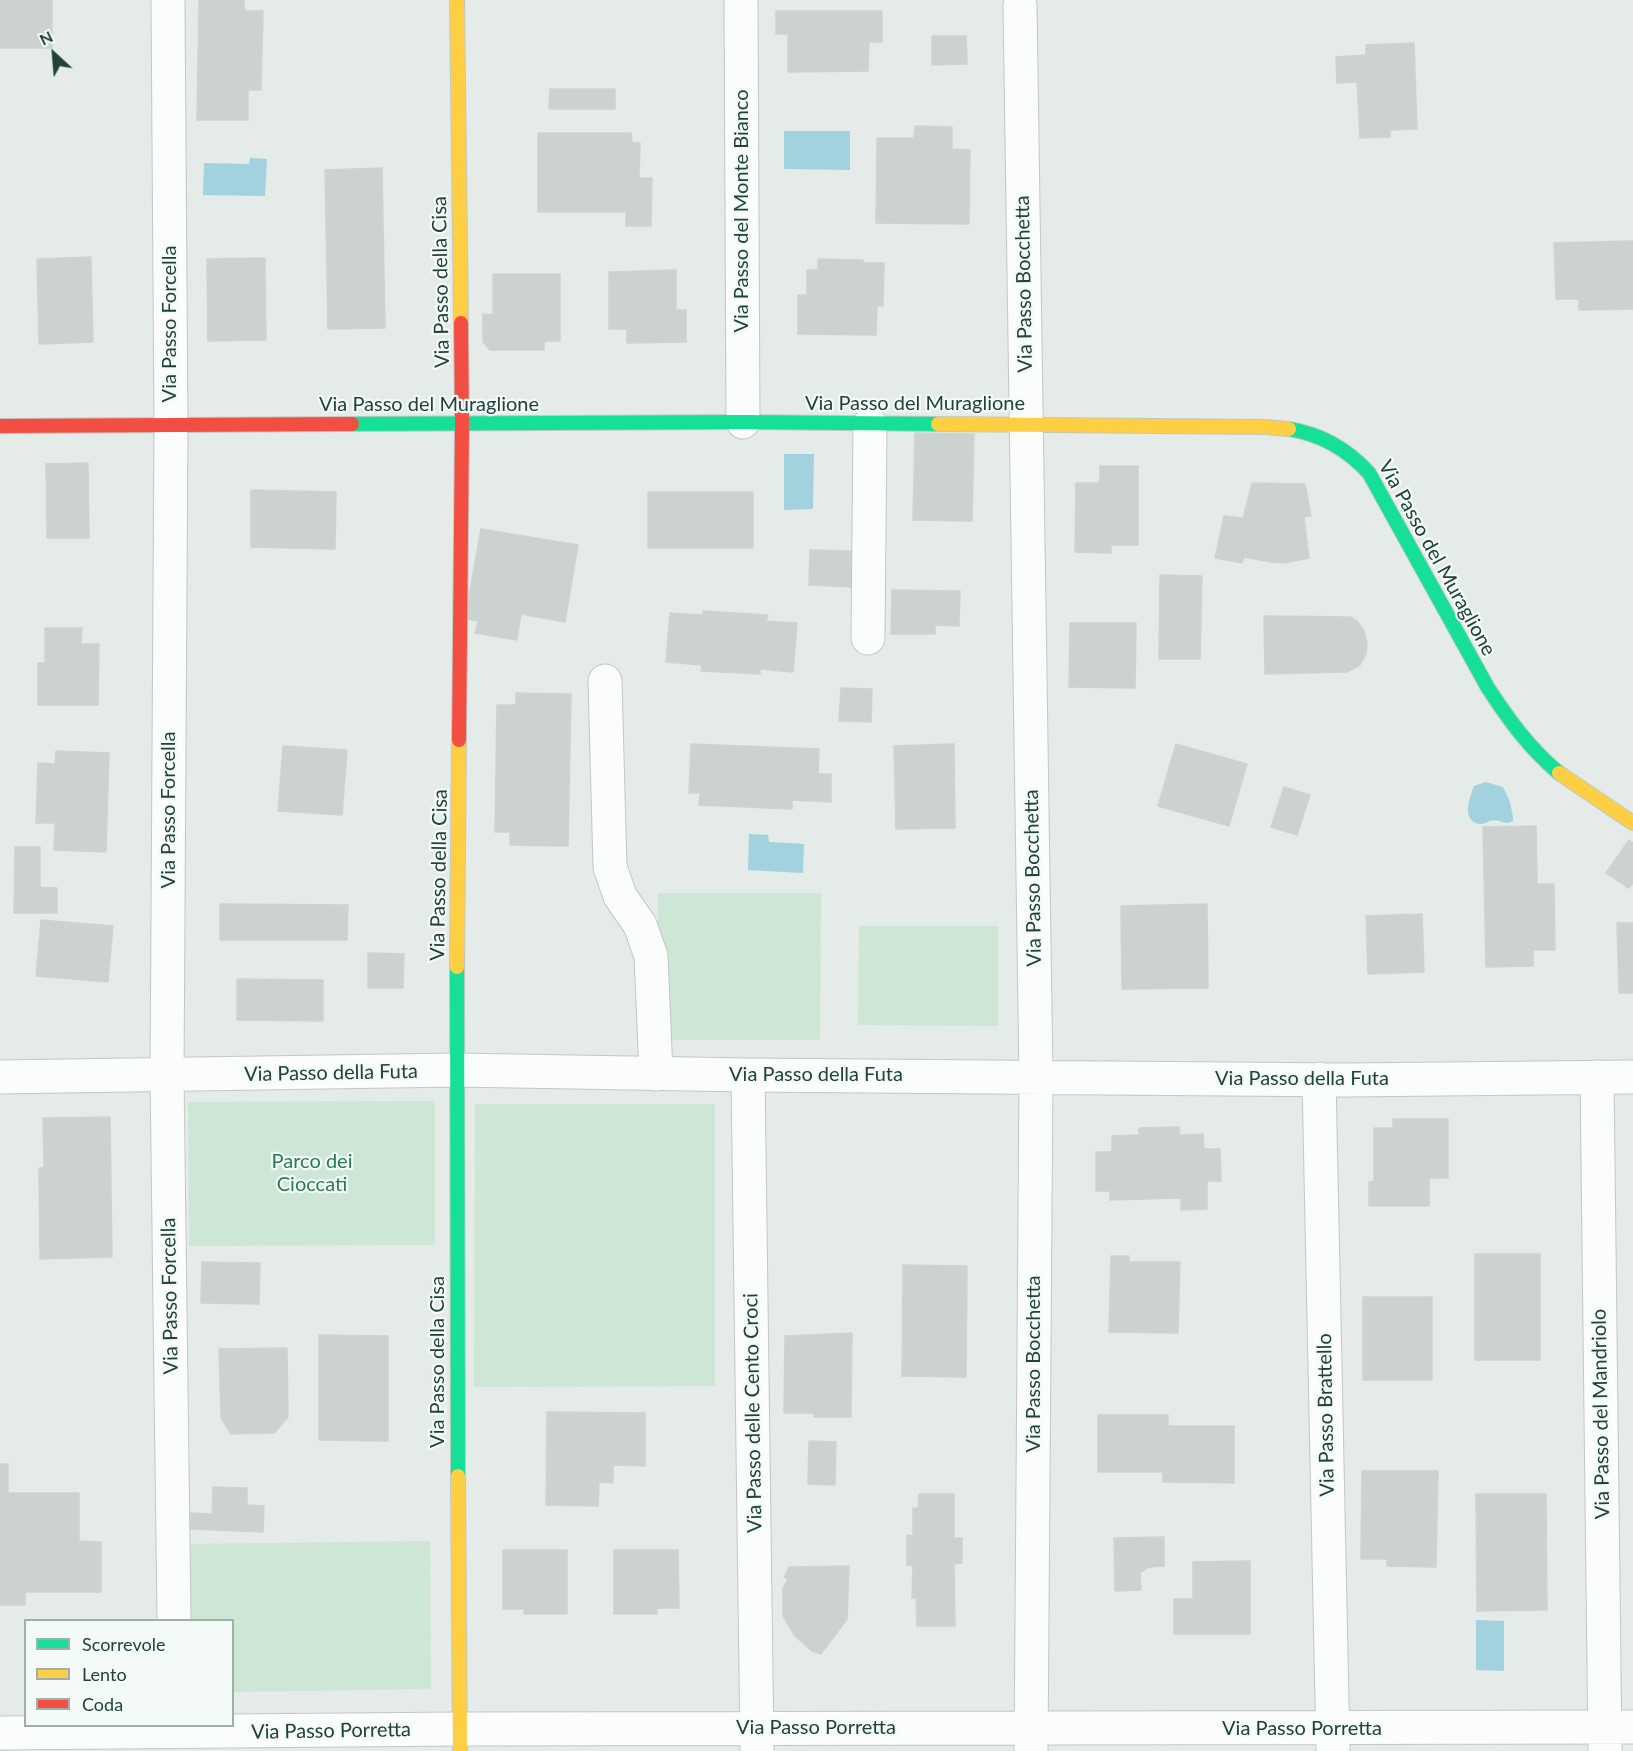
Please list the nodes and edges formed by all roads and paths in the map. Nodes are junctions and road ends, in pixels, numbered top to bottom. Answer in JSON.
{"nodes":[{"id":1,"x":168,"y":0,"type":"edge"},
{"id":2,"x":457,"y":0,"type":"edge"},
{"id":3,"x":741,"y":0,"type":"edge"},
{"id":4,"x":1020,"y":5,"type":"dead end"},
{"id":5,"x":742,"y":422,"type":"junction"},
{"id":6,"x":462,"y":424,"type":"junction"},
{"id":7,"x":870,"y":424,"type":"junction"},
{"id":8,"x":1026,"y":425,"type":"junction"},
{"id":9,"x":0,"y":426,"type":"edge"},
{"id":10,"x":171,"y":426,"type":"junction"},
{"id":11,"x":868,"y":638,"type":"dead end"},
{"id":12,"x":605,"y":681,"type":"dead end"},
{"id":13,"x":1633,"y":823,"type":"edge"},
{"id":14,"x":456,"y":1070,"type":"junction"},
{"id":15,"x":656,"y":1074,"type":"junction"},
{"id":16,"x":167,"y":1075,"type":"junction"},
{"id":17,"x":748,"y":1075,"type":"junction"},
{"id":18,"x":0,"y":1077,"type":"edge"},
{"id":19,"x":1036,"y":1077,"type":"junction"},
{"id":20,"x":1597,"y":1077,"type":"junction"},
{"id":21,"x":1633,"y":1077,"type":"edge"},
{"id":22,"x":1319,"y":1079,"type":"junction"},
{"id":23,"x":174,"y":1619,"type":"edge"},
{"id":24,"x":0,"y":1733,"type":"edge"},
{"id":25,"x":1614,"y":1735,"type":"edge"},
{"id":26,"x":175,"y":1736,"type":"edge"},
{"id":27,"x":757,"y":1739,"type":"edge"},
{"id":28,"x":460,"y":1740,"type":"edge"},
{"id":29,"x":1031,"y":1740,"type":"edge"},
{"id":30,"x":1333,"y":1740,"type":"edge"}],
"edges":[{"from":1,"to":10,"type":"street","name":"Via Passo Forcella"},
{"from":2,"to":6,"type":"street","name":"Via Passo della Cisa"},
{"from":3,"to":5,"type":"street","name":"Via Passo del Monte Bianco"},
{"from":4,"to":8,"type":"street","name":"Via Passo Bocchetta"},
{"from":5,"to":6,"type":"street","name":"Via Passo del Muraglione"},
{"from":5,"to":7,"type":"street","name":"Via Passo del Muraglione"},
{"from":6,"to":10,"type":"street","name":"Via Passo del Muraglione"},
{"from":6,"to":14,"type":"street","name":"Via Passo della Cisa"},
{"from":7,"to":8,"type":"street","name":"Via Passo del Muraglione"},
{"from":7,"to":11,"type":"street"},
{"from":8,"to":13,"type":"street","name":"Via Passo del Muraglione"},
{"from":8,"to":19,"type":"street","name":"Via Passo Bocchetta"},
{"from":9,"to":10,"type":"street","name":"Via Passo del Muraglione"},
{"from":10,"to":16,"type":"street","name":"Via Passo Forcella"},
{"from":12,"to":15,"type":"street"},
{"from":14,"to":15,"type":"street","name":"Via Passo della Futa"},
{"from":14,"to":16,"type":"street","name":"Via Passo della Futa"},
{"from":14,"to":28,"type":"street","name":"Via Passo della Cisa"},
{"from":15,"to":17,"type":"street","name":"Via Passo della Futa"},
{"from":16,"to":18,"type":"street","name":"Via Passo della Futa"},
{"from":16,"to":23,"type":"street","name":"Via Passo Forcella"},
{"from":17,"to":19,"type":"street","name":"Via Passo della Futa"},
{"from":17,"to":27,"type":"street","name":"Via Passo delle Cento Croci"},
{"from":19,"to":22,"type":"street","name":"Via Passo della Futa"},
{"from":19,"to":29,"type":"street","name":"Via Passo Bocchetta"},
{"from":20,"to":21,"type":"street","name":"Via Passo della Futa"},
{"from":20,"to":22,"type":"street","name":"Via Passo della Futa"},
{"from":20,"to":25,"type":"street","name":"Via Passo del Mandriolo"},
{"from":22,"to":30,"type":"street","name":"Via Passo Brattello"},
{"from":24,"to":26,"type":"street","name":"Via Passo Porretta"},
{"from":25,"to":30,"type":"street","name":"Via Passo Porretta"},
{"from":26,"to":28,"type":"street","name":"Via Passo Porretta"},
{"from":27,"to":28,"type":"street","name":"Via Passo Porretta"},
{"from":27,"to":29,"type":"street","name":"Via Passo Porretta"},
{"from":29,"to":30,"type":"street","name":"Via Passo Porretta"}]}
